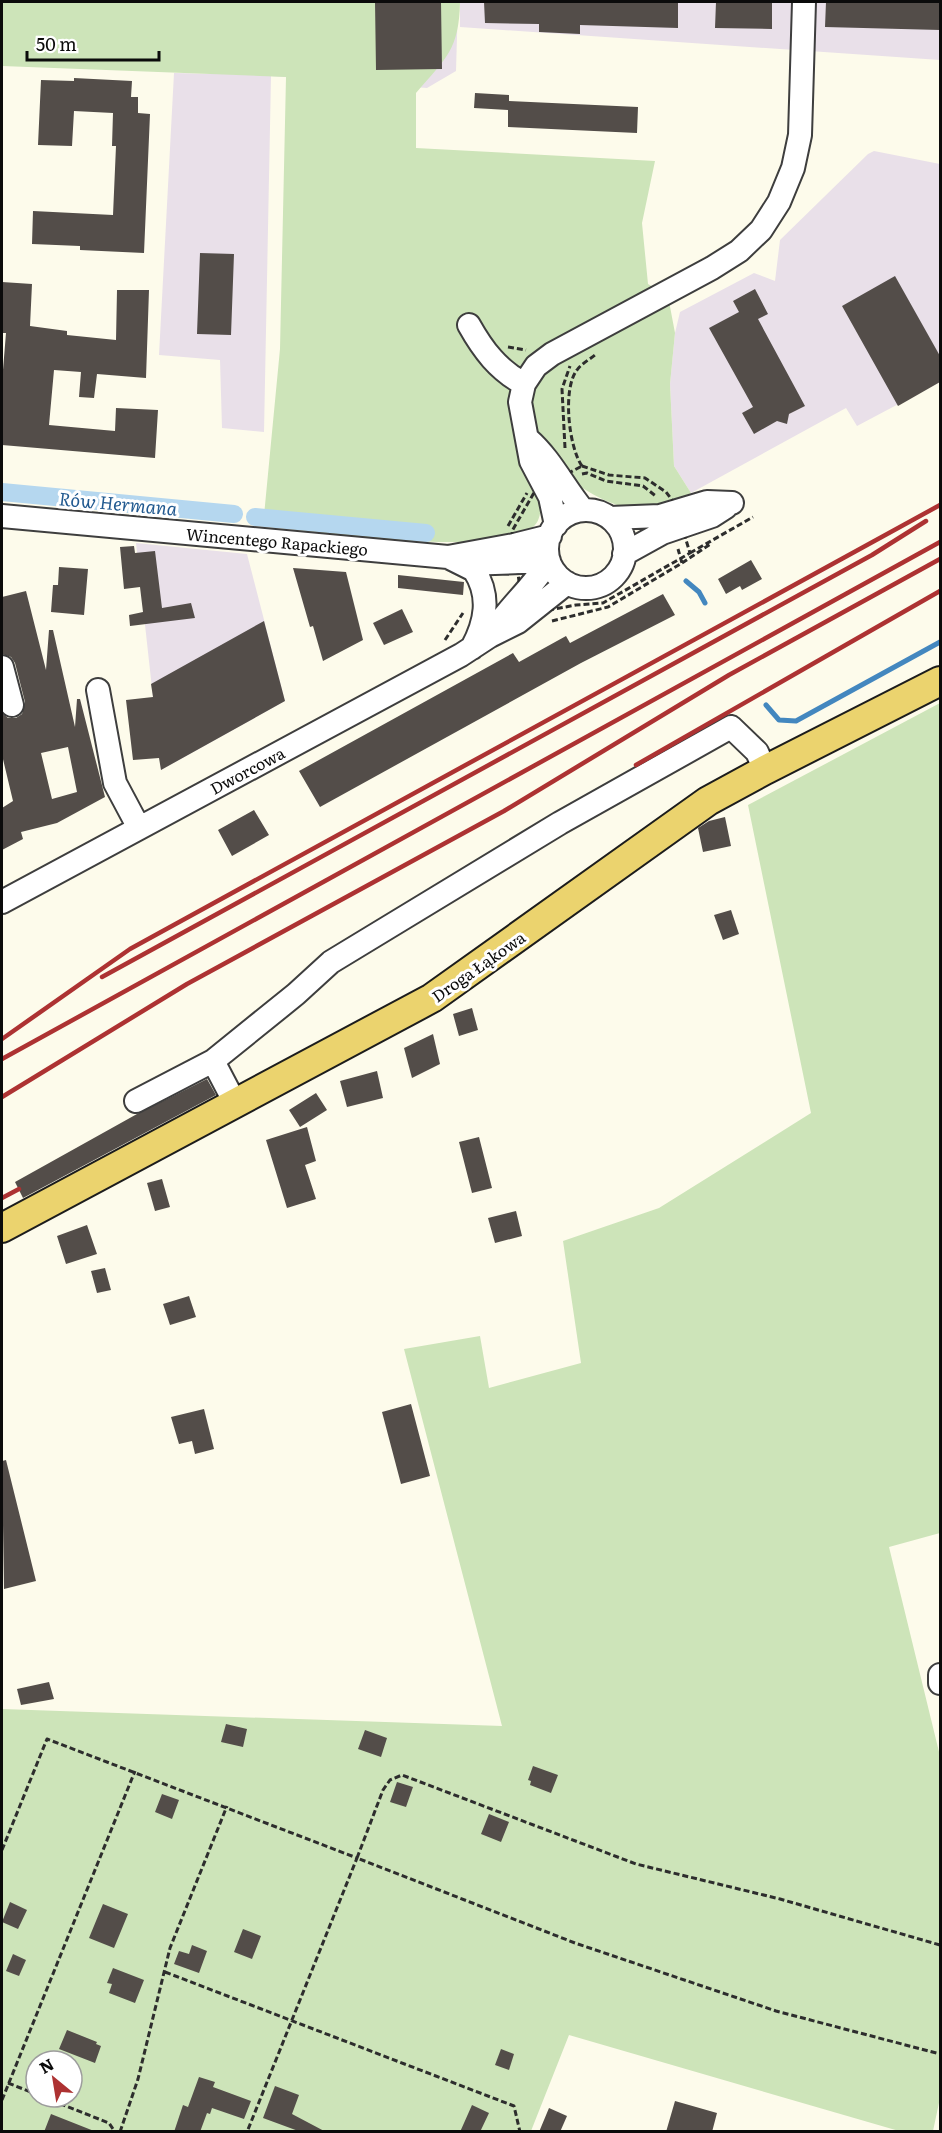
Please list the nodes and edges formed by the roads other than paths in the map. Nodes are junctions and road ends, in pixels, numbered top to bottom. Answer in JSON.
{"nodes":[{"id":1,"x":804,"y":2,"type":"edge"},
{"id":2,"x":469,"y":325,"type":"dead end"},
{"id":3,"x":524,"y":384,"type":"junction"},
{"id":4,"x":552,"y":482,"type":"junction"},
{"id":5,"x":583,"y":510,"type":"junction"},
{"id":6,"x":2,"y":516,"type":"edge"},
{"id":7,"x":609,"y":518,"type":"junction"},
{"id":8,"x":553,"y":530,"type":"junction"},
{"id":9,"x":624,"y":554,"type":"junction"},
{"id":10,"x":515,"y":555,"type":"junction"},
{"id":11,"x":457,"y":560,"type":"junction"},
{"id":12,"x":549,"y":561,"type":"junction"},
{"id":13,"x":567,"y":583,"type":"junction"},
{"id":14,"x":534,"y":596,"type":"junction"},
{"id":15,"x":481,"y":642,"type":"junction"},
{"id":16,"x":2,"y":667,"type":"edge"},
{"id":17,"x":940,"y":681,"type":"edge"},
{"id":18,"x":98,"y":690,"type":"dead end"},
{"id":19,"x":12,"y":705,"type":"dead end"},
{"id":20,"x":765,"y":770,"type":"junction"},
{"id":21,"x":139,"y":828,"type":"junction"},
{"id":22,"x":2,"y":902,"type":"edge"},
{"id":23,"x":213,"y":1061,"type":"junction"},
{"id":24,"x":136,"y":1101,"type":"dead end"},
{"id":25,"x":235,"y":1103,"type":"junction"},
{"id":26,"x":2,"y":1228,"type":"edge"},
{"id":27,"x":940,"y":1676,"type":"edge"},
{"id":28,"x":940,"y":1683,"type":"edge"}],
"edges":[{"from":1,"to":3,"type":"street"},
{"from":2,"to":3,"type":"street"},
{"from":3,"to":4,"type":"street"},
{"from":4,"to":5,"type":"street"},
{"from":4,"to":8,"type":"street"},
{"from":5,"to":7,"type":"street"},
{"from":5,"to":8,"type":"street"},
{"from":6,"to":11,"type":"street","name":"Wincentego Rapackiego"},
{"from":7,"to":9,"type":"street"},
{"from":7,"to":9,"type":"street"},
{"from":8,"to":10,"type":"street","name":"Wincentego Rapackiego"},
{"from":8,"to":12,"type":"street"},
{"from":9,"to":13,"type":"street"},
{"from":10,"to":11,"type":"street","name":"Wincentego Rapackiego"},
{"from":10,"to":12,"type":"street","name":"Wincentego Rapackiego"},
{"from":11,"to":15,"type":"street"},
{"from":12,"to":13,"type":"street"},
{"from":12,"to":14,"type":"street","name":"Dworcowa"},
{"from":13,"to":14,"type":"street","name":"Dworcowa"},
{"from":14,"to":15,"type":"street","name":"Dworcowa"},
{"from":15,"to":21,"type":"street","name":"Dworcowa"},
{"from":16,"to":19,"type":"street"},
{"from":17,"to":20,"type":"main road","name":"Droga Łąkowa"},
{"from":18,"to":21,"type":"street"},
{"from":20,"to":23,"type":"street"},
{"from":20,"to":25,"type":"main road","name":"Droga Łąkowa"},
{"from":21,"to":22,"type":"street","name":"Dworcowa"},
{"from":23,"to":24,"type":"street"},
{"from":23,"to":25,"type":"street"},
{"from":25,"to":26,"type":"main road","name":"Droga Łąkowa"},
{"from":27,"to":28,"type":"street"}]}
